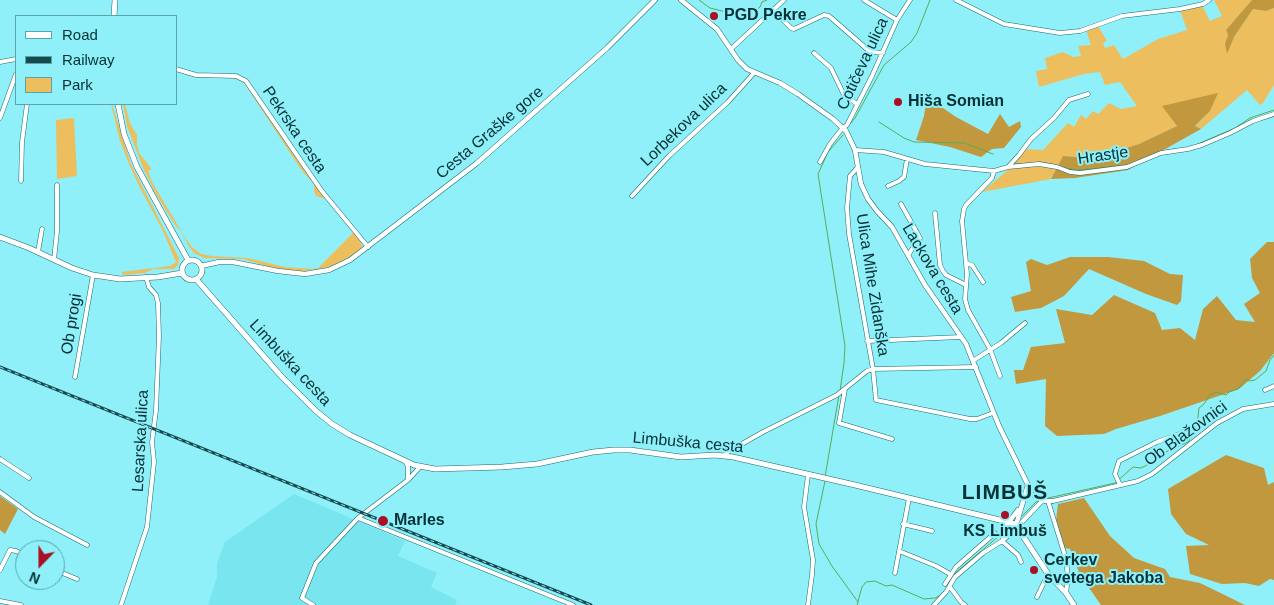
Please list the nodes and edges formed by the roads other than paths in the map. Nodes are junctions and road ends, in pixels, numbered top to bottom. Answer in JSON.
{"nodes":[{"id":1,"x":115,"y":0,"type":"edge"},
{"id":2,"x":655,"y":0,"type":"edge"},
{"id":3,"x":682,"y":0,"type":"edge"},
{"id":4,"x":784,"y":0,"type":"edge"},
{"id":5,"x":864,"y":0,"type":"edge"},
{"id":6,"x":910,"y":0,"type":"edge"},
{"id":7,"x":956,"y":0,"type":"edge"},
{"id":8,"x":1209,"y":0,"type":"edge"},
{"id":9,"x":774,"y":11,"type":"junction"},
{"id":10,"x":114,"y":15,"type":"edge"},
{"id":11,"x":897,"y":20,"type":"junction"},
{"id":12,"x":731,"y":50,"type":"junction"},
{"id":13,"x":882,"y":52,"type":"junction"},
{"id":14,"x":814,"y":54,"type":"dead end"},
{"id":15,"x":15,"y":59,"type":"edge"},
{"id":16,"x":0,"y":62,"type":"edge"},
{"id":17,"x":178,"y":70,"type":"edge"},
{"id":18,"x":754,"y":73,"type":"junction"},
{"id":19,"x":15,"y":77,"type":"edge"},
{"id":20,"x":1088,"y":94,"type":"dead end"},
{"id":21,"x":857,"y":104,"type":"junction"},
{"id":22,"x":27,"y":105,"type":"edge"},
{"id":23,"x":118,"y":105,"type":"edge"},
{"id":24,"x":1274,"y":114,"type":"edge"},
{"id":25,"x":0,"y":118,"type":"edge"},
{"id":26,"x":844,"y":128,"type":"junction"},
{"id":27,"x":855,"y":150,"type":"junction"},
{"id":28,"x":907,"y":159,"type":"junction"},
{"id":29,"x":820,"y":162,"type":"dead end"},
{"id":30,"x":858,"y":167,"type":"junction"},
{"id":31,"x":1008,"y":167,"type":"junction"},
{"id":32,"x":994,"y":170,"type":"junction"},
{"id":33,"x":20,"y":181,"type":"dead end"},
{"id":34,"x":57,"y":185,"type":"dead end"},
{"id":35,"x":888,"y":186,"type":"dead end"},
{"id":36,"x":632,"y":196,"type":"dead end"},
{"id":37,"x":901,"y":204,"type":"dead end"},
{"id":38,"x":935,"y":213,"type":"dead end"},
{"id":39,"x":42,"y":229,"type":"dead end"},
{"id":40,"x":0,"y":237,"type":"edge"},
{"id":41,"x":368,"y":247,"type":"junction"},
{"id":42,"x":38,"y":252,"type":"junction"},
{"id":43,"x":908,"y":255,"type":"junction"},
{"id":44,"x":54,"y":260,"type":"junction"},
{"id":45,"x":188,"y":260,"type":"junction"},
{"id":46,"x":966,"y":263,"type":"junction"},
{"id":47,"x":201,"y":266,"type":"junction"},
{"id":48,"x":182,"y":273,"type":"junction"},
{"id":49,"x":94,"y":275,"type":"junction"},
{"id":50,"x":146,"y":277,"type":"junction"},
{"id":51,"x":196,"y":278,"type":"junction"},
{"id":52,"x":983,"y":282,"type":"dead end"},
{"id":53,"x":966,"y":285,"type":"junction"},
{"id":54,"x":1025,"y":323,"type":"dead end"},
{"id":55,"x":961,"y":337,"type":"junction"},
{"id":56,"x":867,"y":341,"type":"junction"},
{"id":57,"x":990,"y":350,"type":"junction"},
{"id":58,"x":974,"y":360,"type":"junction"},
{"id":59,"x":976,"y":368,"type":"junction"},
{"id":60,"x":873,"y":370,"type":"junction"},
{"id":61,"x":1000,"y":376,"type":"dead end"},
{"id":62,"x":75,"y":377,"type":"dead end"},
{"id":63,"x":1274,"y":386,"type":"edge"},
{"id":64,"x":846,"y":389,"type":"junction"},
{"id":65,"x":1265,"y":390,"type":"dead end"},
{"id":66,"x":1274,"y":404,"type":"edge"},
{"id":67,"x":993,"y":413,"type":"junction"},
{"id":68,"x":1182,"y":433,"type":"dead end"},
{"id":69,"x":892,"y":438,"type":"dead end"},
{"id":70,"x":724,"y":456,"type":"junction"},
{"id":71,"x":0,"y":458,"type":"edge"},
{"id":72,"x":406,"y":462,"type":"junction"},
{"id":73,"x":420,"y":467,"type":"junction"},
{"id":74,"x":808,"y":474,"type":"junction"},
{"id":75,"x":29,"y":478,"type":"dead end"},
{"id":76,"x":408,"y":480,"type":"junction"},
{"id":77,"x":1119,"y":482,"type":"junction"},
{"id":78,"x":0,"y":492,"type":"edge"},
{"id":79,"x":1027,"y":492,"type":"junction"},
{"id":80,"x":909,"y":498,"type":"junction"},
{"id":81,"x":1046,"y":501,"type":"junction"},
{"id":82,"x":1020,"y":507,"type":"junction"},
{"id":83,"x":358,"y":518,"type":"junction"},
{"id":84,"x":1022,"y":522,"type":"dead end"},
{"id":85,"x":903,"y":524,"type":"junction"},
{"id":86,"x":1016,"y":526,"type":"junction"},
{"id":87,"x":1008,"y":528,"type":"junction"},
{"id":88,"x":932,"y":531,"type":"dead end"},
{"id":89,"x":995,"y":533,"type":"dead end"},
{"id":90,"x":1002,"y":541,"type":"junction"},
{"id":91,"x":87,"y":545,"type":"dead end"},
{"id":92,"x":1030,"y":547,"type":"junction"},
{"id":93,"x":15,"y":550,"type":"edge"},
{"id":94,"x":899,"y":551,"type":"junction"},
{"id":95,"x":970,"y":559,"type":"junction"},
{"id":96,"x":1021,"y":562,"type":"dead end"},
{"id":97,"x":0,"y":570,"type":"edge"},
{"id":98,"x":894,"y":573,"type":"dead end"},
{"id":99,"x":65,"y":574,"type":"edge"},
{"id":100,"x":950,"y":574,"type":"junction"},
{"id":101,"x":1048,"y":574,"type":"junction"},
{"id":102,"x":77,"y":579,"type":"dead end"},
{"id":103,"x":948,"y":585,"type":"junction"},
{"id":104,"x":1066,"y":593,"type":"junction"},
{"id":105,"x":1037,"y":597,"type":"dead end"},
{"id":106,"x":0,"y":601,"type":"edge"},
{"id":107,"x":21,"y":605,"type":"edge"},
{"id":108,"x":121,"y":605,"type":"edge"},
{"id":109,"x":313,"y":605,"type":"edge"},
{"id":110,"x":574,"y":605,"type":"edge"},
{"id":111,"x":808,"y":605,"type":"edge"},
{"id":112,"x":934,"y":605,"type":"edge"},
{"id":113,"x":966,"y":605,"type":"edge"},
{"id":114,"x":1074,"y":605,"type":"edge"}],
"edges":[{"from":1,"to":10,"type":"main road"},
{"from":2,"to":41,"type":"street","name":"Cesta Graške gore"},
{"from":3,"to":12,"type":"street","name":"Lackova cesta"},
{"from":4,"to":9,"type":"street"},
{"from":5,"to":11,"type":"street"},
{"from":6,"to":11,"type":"street","name":"Cotičeva ulica"},
{"from":7,"to":8,"type":"street"},
{"from":9,"to":12,"type":"street"},
{"from":9,"to":13,"type":"street"},
{"from":11,"to":13,"type":"street","name":"Cotičeva ulica"},
{"from":12,"to":18,"type":"street","name":"Lackova cesta"},
{"from":13,"to":21,"type":"street","name":"Cotičeva ulica"},
{"from":14,"to":21,"type":"street"},
{"from":15,"to":16,"type":"street"},
{"from":17,"to":41,"type":"street","name":"Pekrska cesta"},
{"from":18,"to":26,"type":"street","name":"Lackova cesta"},
{"from":18,"to":36,"type":"street","name":"Lorbekova ulica"},
{"from":19,"to":25,"type":"street"},
{"from":20,"to":31,"type":"street"},
{"from":21,"to":26,"type":"street","name":"Cotičeva ulica"},
{"from":22,"to":33,"type":"street"},
{"from":23,"to":45,"type":"main road"},
{"from":24,"to":31,"type":"street","name":"Hrastje"},
{"from":26,"to":27,"type":"street","name":"Lackova cesta"},
{"from":26,"to":29,"type":"street","name":"Cotičeva ulica"},
{"from":27,"to":28,"type":"street","name":"Hrastje"},
{"from":27,"to":30,"type":"street","name":"Lackova cesta"},
{"from":28,"to":32,"type":"street","name":"Hrastje"},
{"from":28,"to":35,"type":"street"},
{"from":30,"to":43,"type":"street","name":"Lackova cesta"},
{"from":30,"to":56,"type":"street","name":"Ulica Mihe Zidanška"},
{"from":31,"to":32,"type":"street","name":"Hrastje"},
{"from":32,"to":46,"type":"street"},
{"from":34,"to":44,"type":"street"},
{"from":37,"to":43,"type":"street"},
{"from":38,"to":53,"type":"street"},
{"from":39,"to":42,"type":"street"},
{"from":40,"to":42,"type":"main road"},
{"from":41,"to":47,"type":"street","name":"Cesta Graške gore"},
{"from":42,"to":44,"type":"main road"},
{"from":43,"to":55,"type":"street","name":"Lackova cesta"},
{"from":44,"to":49,"type":"main road"},
{"from":45,"to":47,"type":"main road"},
{"from":45,"to":48,"type":"main road"},
{"from":46,"to":52,"type":"street"},
{"from":46,"to":53,"type":"street"},
{"from":47,"to":51,"type":"main road"},
{"from":48,"to":50,"type":"main road"},
{"from":48,"to":51,"type":"main road"},
{"from":49,"to":50,"type":"main road"},
{"from":49,"to":62,"type":"street","name":"Ob progi"},
{"from":50,"to":108,"type":"street","name":"Lesarska ulica"},
{"from":51,"to":72,"type":"main road","name":"Limbuška cesta"},
{"from":53,"to":57,"type":"street"},
{"from":54,"to":57,"type":"street"},
{"from":55,"to":56,"type":"street"},
{"from":55,"to":58,"type":"street","name":"Lackova cesta"},
{"from":56,"to":60,"type":"street","name":"Ulica Mihe Zidanška"},
{"from":57,"to":58,"type":"street"},
{"from":57,"to":61,"type":"street"},
{"from":58,"to":59,"type":"street","name":"Lackova cesta"},
{"from":59,"to":60,"type":"street"},
{"from":59,"to":67,"type":"street","name":"Lackova cesta"},
{"from":60,"to":64,"type":"street","name":"Ulica Mihe Zidanška"},
{"from":60,"to":67,"type":"street"},
{"from":63,"to":65,"type":"street"},
{"from":64,"to":69,"type":"street"},
{"from":64,"to":70,"type":"street","name":"Ulica Mihe Zidanška"},
{"from":66,"to":77,"type":"street","name":"Ob Blažovnici"},
{"from":67,"to":79,"type":"street","name":"Lackova cesta"},
{"from":68,"to":77,"type":"street"},
{"from":70,"to":73,"type":"main road","name":"Limbuška cesta"},
{"from":70,"to":74,"type":"main road","name":"Limbuška cesta"},
{"from":71,"to":75,"type":"street"},
{"from":72,"to":73,"type":"main road","name":"Limbuška cesta"},
{"from":72,"to":76,"type":"street"},
{"from":73,"to":76,"type":"street"},
{"from":74,"to":80,"type":"main road","name":"Limbuška cesta"},
{"from":74,"to":111,"type":"street"},
{"from":76,"to":83,"type":"street"},
{"from":77,"to":81,"type":"street","name":"Ob Blažovnici"},
{"from":78,"to":91,"type":"street"},
{"from":79,"to":81,"type":"street"},
{"from":79,"to":82,"type":"street"},
{"from":80,"to":85,"type":"street"},
{"from":80,"to":87,"type":"main road","name":"Limbuška cesta"},
{"from":81,"to":84,"type":"street"},
{"from":81,"to":104,"type":"street"},
{"from":82,"to":86,"type":"street"},
{"from":82,"to":87,"type":"street"},
{"from":83,"to":109,"type":"street"},
{"from":83,"to":110,"type":"street"},
{"from":85,"to":88,"type":"street"},
{"from":85,"to":94,"type":"street"},
{"from":86,"to":87,"type":"main road"},
{"from":86,"to":87,"type":"main road"},
{"from":86,"to":92,"type":"main road"},
{"from":87,"to":90,"type":"street"},
{"from":87,"to":92,"type":"main road"},
{"from":89,"to":95,"type":"street"},
{"from":90,"to":95,"type":"street"},
{"from":90,"to":96,"type":"street"},
{"from":92,"to":101,"type":"main road"},
{"from":93,"to":97,"type":"street"},
{"from":94,"to":98,"type":"street"},
{"from":94,"to":100,"type":"street"},
{"from":95,"to":100,"type":"street"},
{"from":95,"to":103,"type":"street"},
{"from":99,"to":102,"type":"street"},
{"from":100,"to":103,"type":"street"},
{"from":101,"to":104,"type":"main road"},
{"from":101,"to":105,"type":"street"},
{"from":103,"to":112,"type":"street"},
{"from":103,"to":113,"type":"street"},
{"from":104,"to":114,"type":"main road"},
{"from":106,"to":107,"type":"street"}]}
